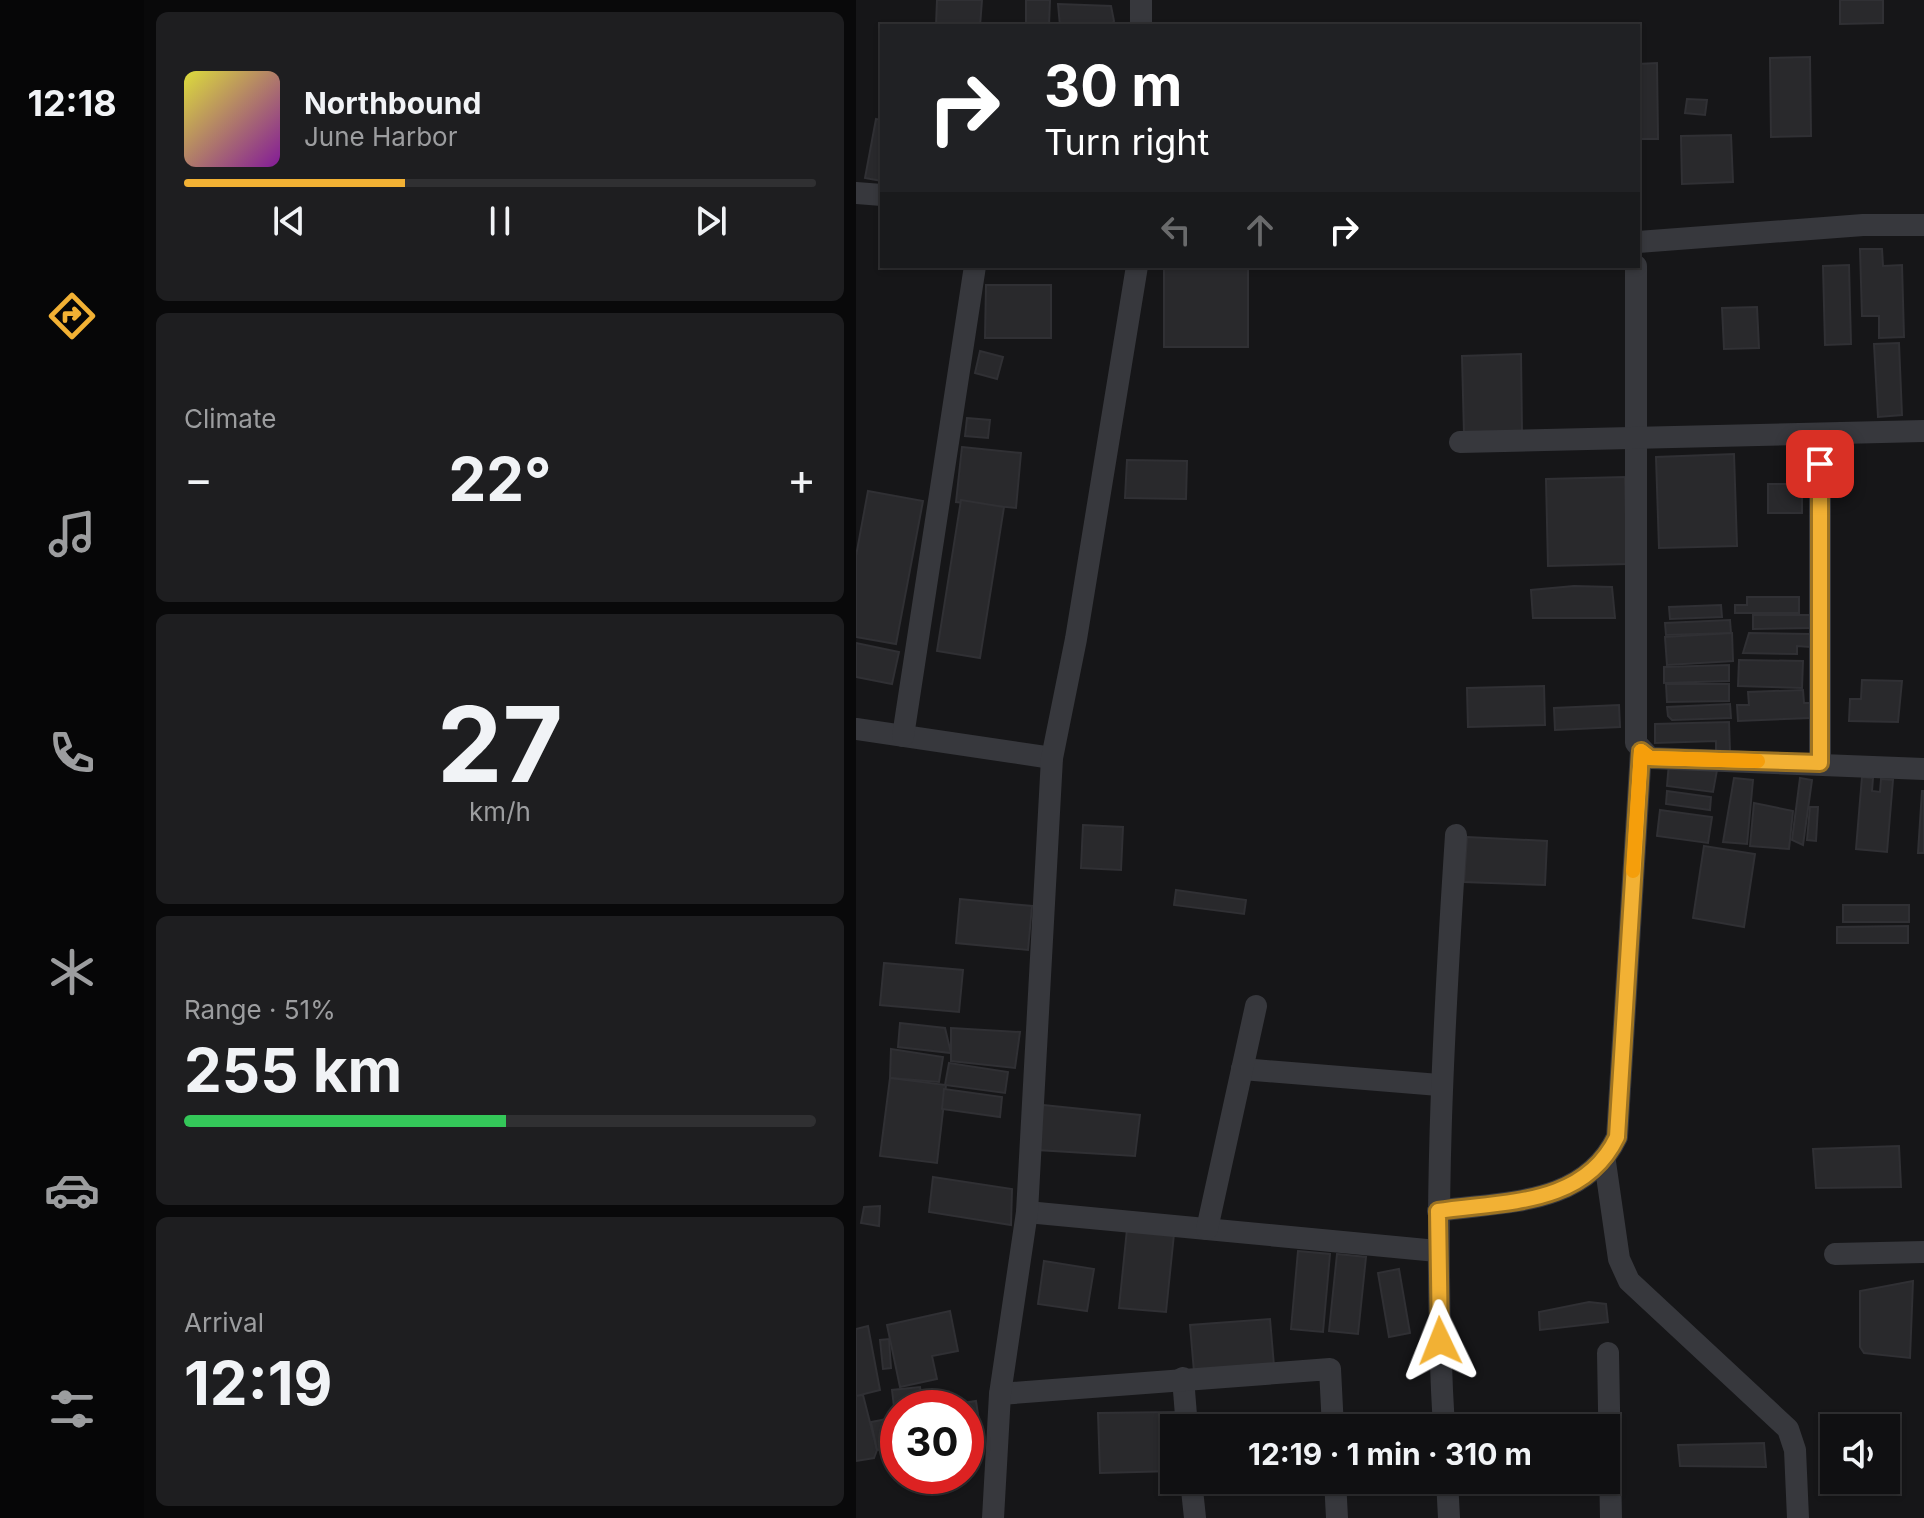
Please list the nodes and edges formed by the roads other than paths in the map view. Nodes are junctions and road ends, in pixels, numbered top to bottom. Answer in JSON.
{"nodes":[{"id":1,"x":1141,"y":0,"type":"edge"},
{"id":2,"x":1141,"y":24,"type":"edge"},
{"id":3,"x":856,"y":193,"type":"edge"},
{"id":4,"x":880,"y":195,"type":"edge"},
{"id":5,"x":1924,"y":225,"type":"edge"},
{"id":6,"x":1640,"y":242,"type":"edge"},
{"id":7,"x":975,"y":268,"type":"edge"},
{"id":8,"x":1137,"y":268,"type":"edge"},
{"id":9,"x":1636,"y":268,"type":"edge"},
{"id":10,"x":1924,"y":431,"type":"edge"},
{"id":11,"x":1820,"y":434,"type":"junction"},
{"id":12,"x":1636,"y":437,"type":"junction"},
{"id":13,"x":1460,"y":442,"type":"dead end"},
{"id":14,"x":856,"y":729,"type":"edge"},
{"id":15,"x":903,"y":736,"type":"junction"},
{"id":16,"x":1641,"y":751,"type":"junction"},
{"id":17,"x":1052,"y":758,"type":"junction"},
{"id":18,"x":1820,"y":763,"type":"junction"},
{"id":19,"x":1924,"y":769,"type":"edge"},
{"id":20,"x":1456,"y":835,"type":"dead end"},
{"id":21,"x":1256,"y":1006,"type":"dead end"},
{"id":22,"x":1242,"y":1069,"type":"junction"},
{"id":23,"x":1439,"y":1085,"type":"junction"},
{"id":24,"x":1605,"y":1162,"type":"junction"},
{"id":25,"x":1438,"y":1211,"type":"junction"},
{"id":26,"x":1027,"y":1212,"type":"junction"},
{"id":27,"x":1207,"y":1229,"type":"junction"},
{"id":28,"x":1437,"y":1251,"type":"junction"},
{"id":29,"x":1924,"y":1252,"type":"edge"},
{"id":30,"x":1835,"y":1254,"type":"dead end"},
{"id":31,"x":1608,"y":1353,"type":"dead end"},
{"id":32,"x":1183,"y":1378,"type":"junction"},
{"id":33,"x":1000,"y":1394,"type":"junction"},
{"id":34,"x":1186,"y":1414,"type":"edge"},
{"id":35,"x":1332,"y":1414,"type":"edge"},
{"id":36,"x":1443,"y":1414,"type":"edge"},
{"id":37,"x":1192,"y":1494,"type":"edge"},
{"id":38,"x":1336,"y":1494,"type":"edge"},
{"id":39,"x":1448,"y":1494,"type":"edge"},
{"id":40,"x":993,"y":1518,"type":"edge"},
{"id":41,"x":1195,"y":1518,"type":"edge"},
{"id":42,"x":1337,"y":1518,"type":"edge"},
{"id":43,"x":1449,"y":1518,"type":"edge"},
{"id":44,"x":1611,"y":1518,"type":"edge"},
{"id":45,"x":1798,"y":1518,"type":"edge"}],
"edges":[{"from":1,"to":2,"type":"street"},
{"from":3,"to":4,"type":"street"},
{"from":5,"to":6,"type":"street"},
{"from":7,"to":15,"type":"street"},
{"from":8,"to":17,"type":"street"},
{"from":9,"to":12,"type":"street"},
{"from":10,"to":11,"type":"street"},
{"from":11,"to":12,"type":"street"},
{"from":11,"to":18,"type":"street"},
{"from":12,"to":13,"type":"street"},
{"from":12,"to":16,"type":"street"},
{"from":14,"to":15,"type":"street"},
{"from":15,"to":17,"type":"street"},
{"from":16,"to":18,"type":"street"},
{"from":16,"to":24,"type":"street"},
{"from":17,"to":26,"type":"street"},
{"from":18,"to":19,"type":"street"},
{"from":20,"to":23,"type":"street"},
{"from":21,"to":22,"type":"street"},
{"from":22,"to":23,"type":"street"},
{"from":22,"to":27,"type":"street"},
{"from":23,"to":25,"type":"street"},
{"from":24,"to":25,"type":"street"},
{"from":24,"to":45,"type":"street"},
{"from":25,"to":28,"type":"street"},
{"from":26,"to":27,"type":"street"},
{"from":26,"to":33,"type":"street"},
{"from":27,"to":28,"type":"street"},
{"from":28,"to":36,"type":"street"},
{"from":29,"to":30,"type":"street"},
{"from":31,"to":44,"type":"street"},
{"from":32,"to":33,"type":"street"},
{"from":32,"to":34,"type":"street"},
{"from":32,"to":35,"type":"street"},
{"from":33,"to":40,"type":"street"},
{"from":37,"to":41,"type":"street"},
{"from":38,"to":42,"type":"street"},
{"from":39,"to":43,"type":"street"}]}
